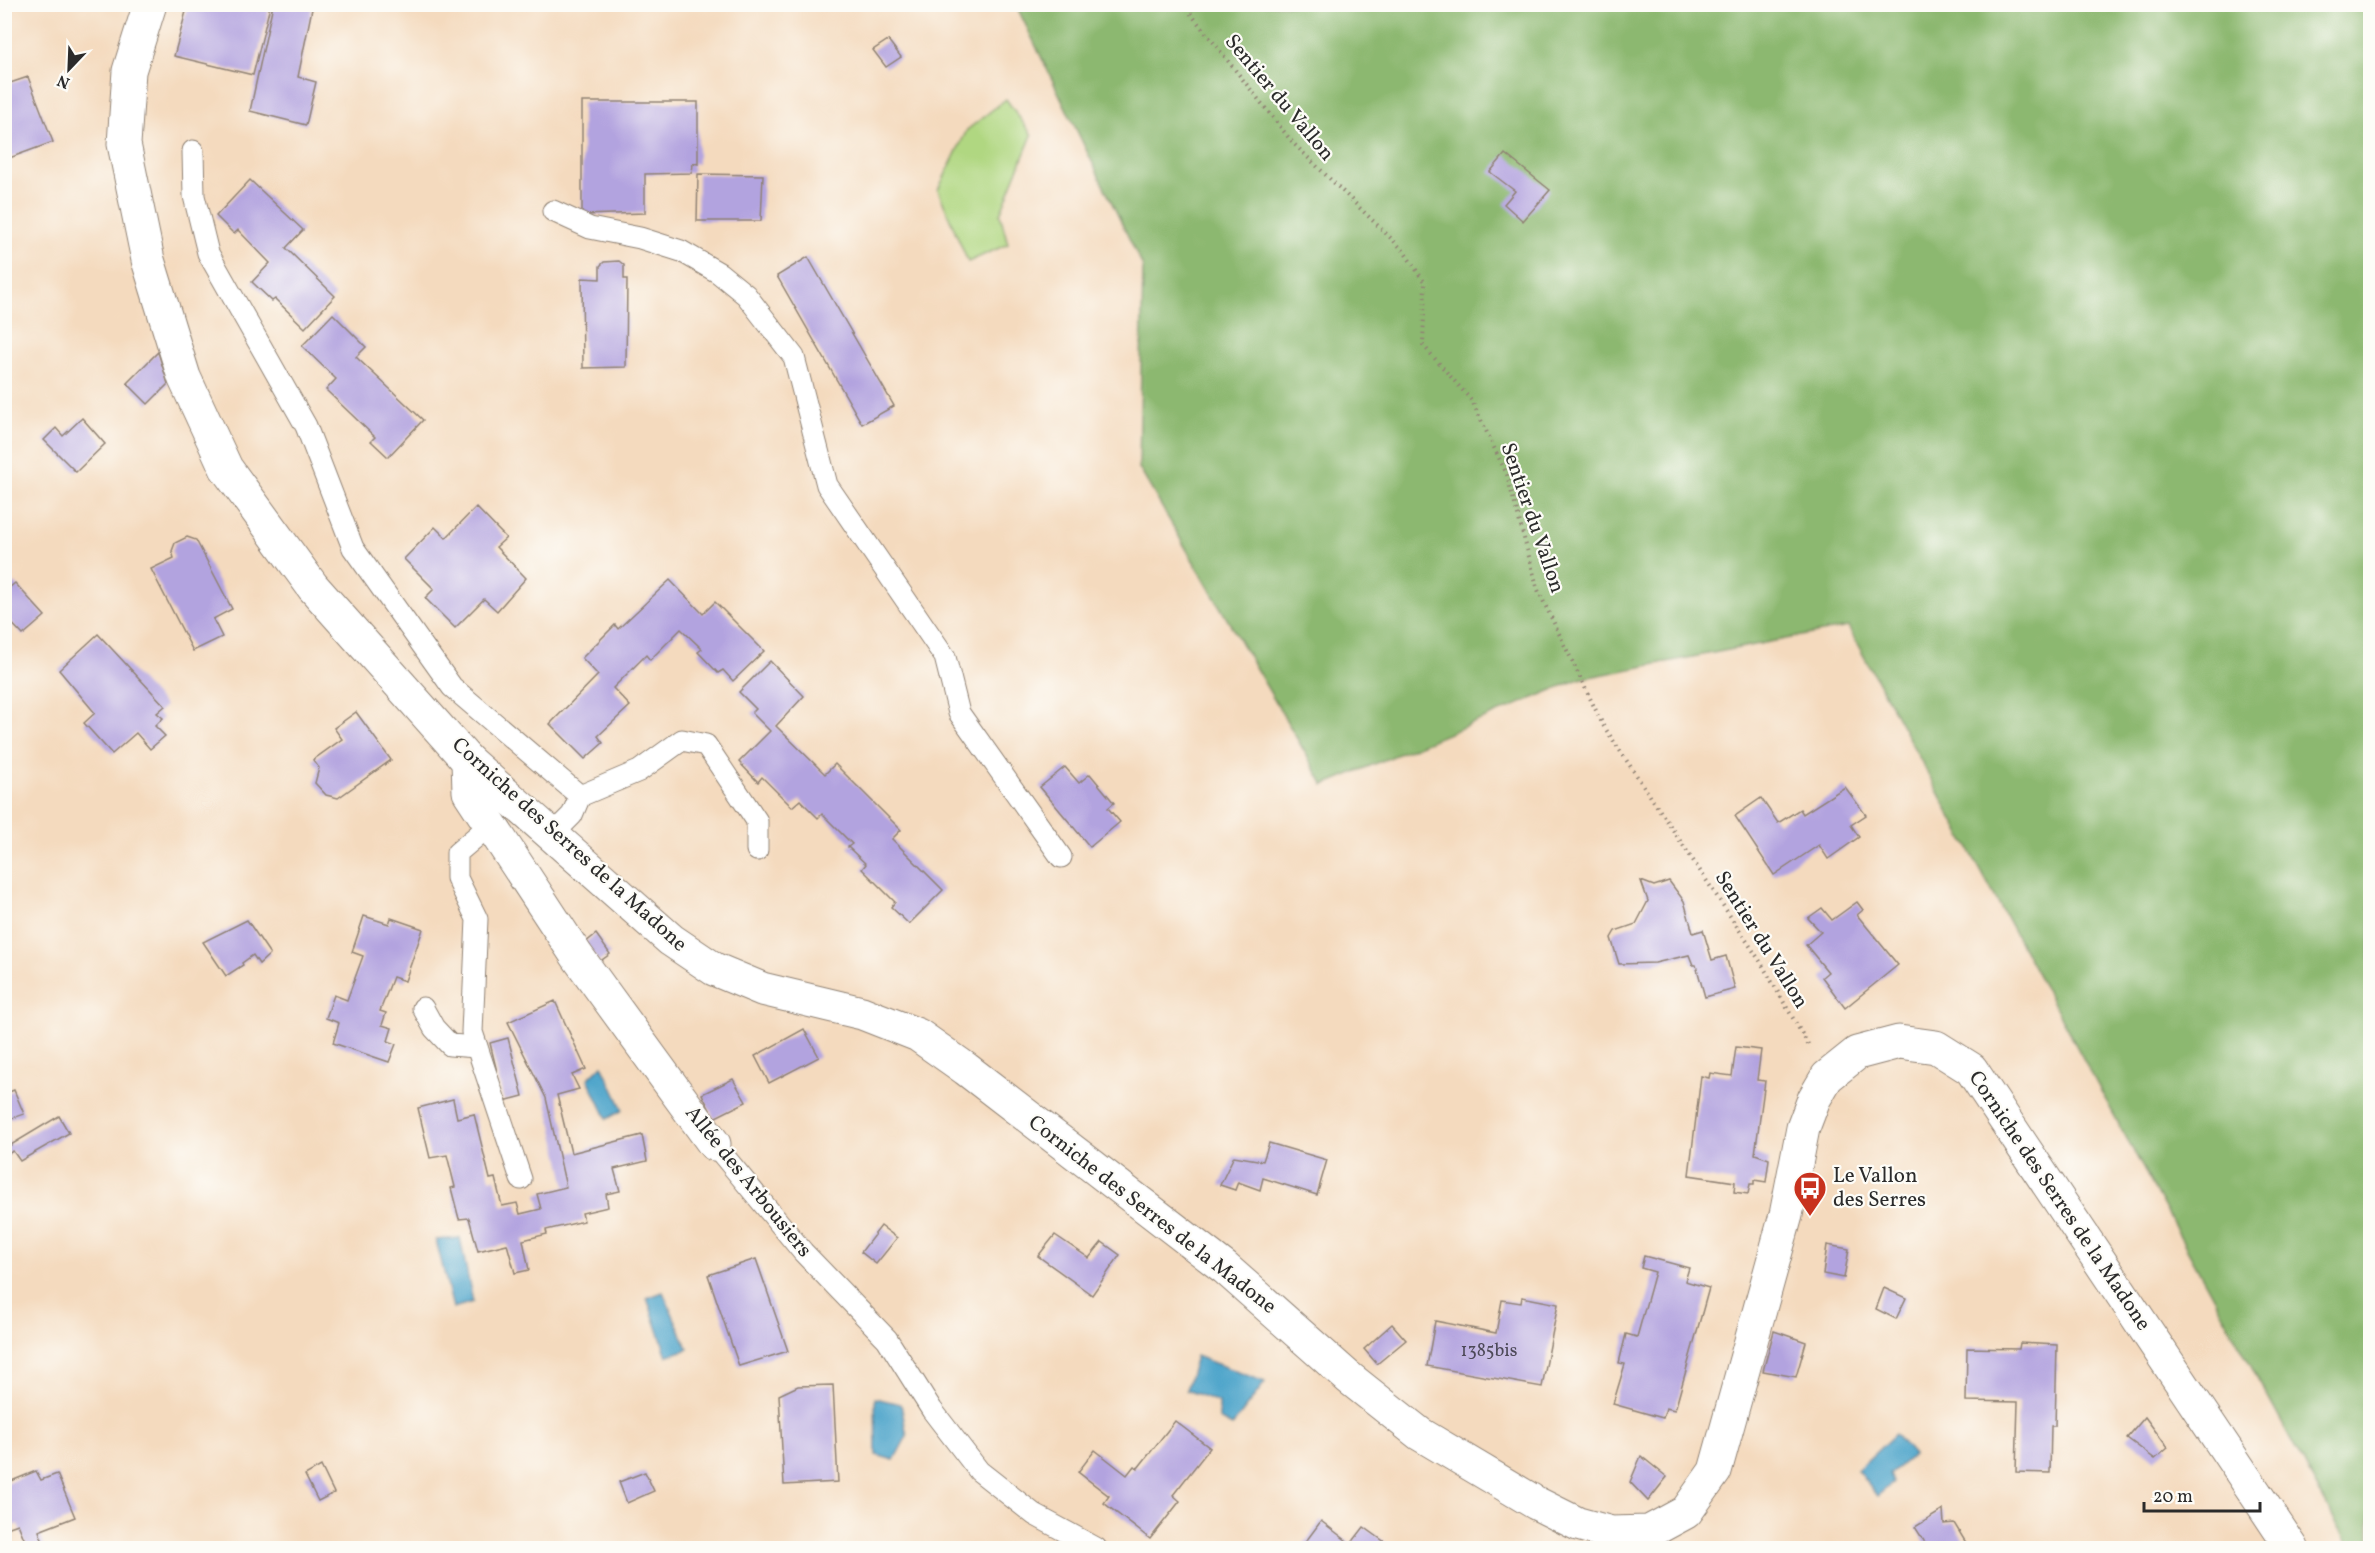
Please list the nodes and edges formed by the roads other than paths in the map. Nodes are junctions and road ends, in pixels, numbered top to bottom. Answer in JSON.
{"nodes":[{"id":1,"x":150,"y":4,"type":"edge"},
{"id":2,"x":193,"y":151,"type":"dead end"},
{"id":3,"x":554,"y":211,"type":"dead end"},
{"id":4,"x":468,"y":761,"type":"junction"},
{"id":5,"x":580,"y":796,"type":"junction"},
{"id":6,"x":490,"y":825,"type":"junction"},
{"id":7,"x":552,"y":835,"type":"junction"},
{"id":8,"x":757,"y":850,"type":"dead end"},
{"id":9,"x":1061,"y":856,"type":"dead end"},
{"id":10,"x":423,"y":1008,"type":"dead end"},
{"id":11,"x":477,"y":1047,"type":"junction"},
{"id":12,"x":714,"y":1144,"type":"joint"},
{"id":13,"x":521,"y":1179,"type":"dead end"},
{"id":14,"x":1096,"y":1548,"type":"edge"},
{"id":15,"x":2292,"y":1548,"type":"edge"}],
"edges":[{"from":1,"to":4,"type":"street","name":"Corniche des Serres de la Madone"},
{"from":2,"to":5,"type":"lane"},
{"from":3,"to":9,"type":"lane"},
{"from":4,"to":6,"type":"street","name":"Allée des Arbousiers"},
{"from":4,"to":7,"type":"street","name":"Corniche des Serres de la Madone"},
{"from":5,"to":7,"type":"lane"},
{"from":5,"to":8,"type":"lane"},
{"from":6,"to":11,"type":"lane"},
{"from":6,"to":12,"type":"street","name":"Allée des Arbousiers"},
{"from":7,"to":15,"type":"street","name":"Corniche des Serres de la Madone"},
{"from":10,"to":11,"type":"lane"},
{"from":11,"to":13,"type":"lane"},
{"from":12,"to":14,"type":"lane","name":"Allée des Arbousiers"}]}
